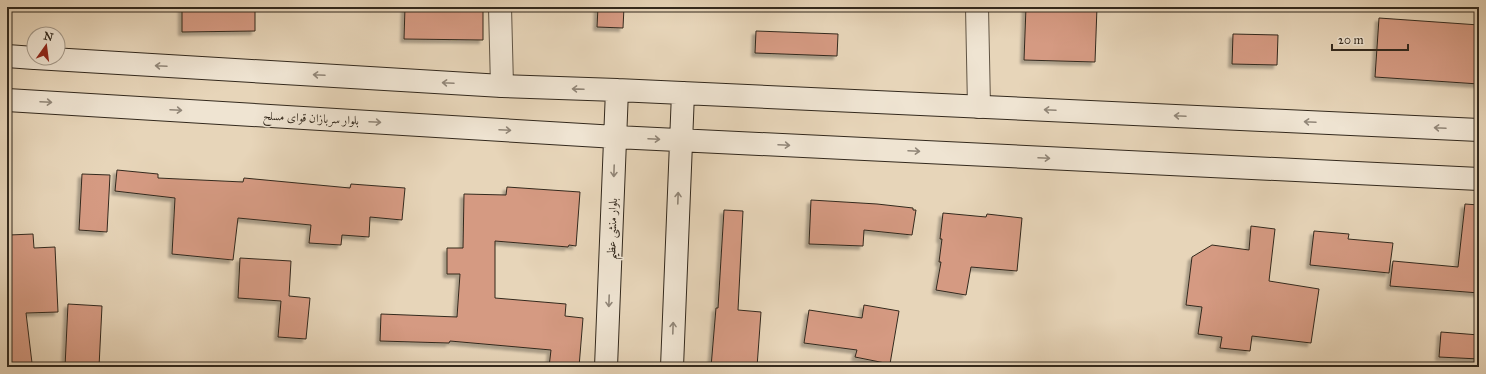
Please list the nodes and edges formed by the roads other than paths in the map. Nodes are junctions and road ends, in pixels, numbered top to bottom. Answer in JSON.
{"nodes":[{"id":1,"x":500,"y":7,"type":"edge"},
{"id":2,"x":977,"y":7,"type":"edge"},
{"id":3,"x":7,"y":56,"type":"edge"},
{"id":4,"x":26,"y":57,"type":"edge"},
{"id":5,"x":66,"y":60,"type":"edge"},
{"id":6,"x":502,"y":86,"type":"junction"},
{"id":7,"x":617,"y":90,"type":"junction"},
{"id":8,"x":683,"y":93,"type":"junction"},
{"id":9,"x":7,"y":100,"type":"edge"},
{"id":10,"x":979,"y":107,"type":"junction"},
{"id":11,"x":1479,"y":130,"type":"edge"},
{"id":12,"x":616,"y":137,"type":"junction"},
{"id":13,"x":681,"y":140,"type":"junction"},
{"id":14,"x":1479,"y":179,"type":"edge"},
{"id":15,"x":606,"y":367,"type":"edge"},
{"id":16,"x":672,"y":367,"type":"edge"}],
"edges":[{"from":1,"to":6,"type":"main road"},
{"from":2,"to":10,"type":"main road"},
{"from":3,"to":4,"type":"main road"},
{"from":6,"to":5,"type":"main road","one_way":true},
{"from":7,"to":6,"type":"main road","one_way":true},
{"from":7,"to":8,"type":"main road"},
{"from":7,"to":12,"type":"main road","name":"بلوار منشی عظیم"},
{"from":8,"to":10,"type":"main road"},
{"from":8,"to":13,"type":"main road"},
{"from":9,"to":12,"type":"main road","name":"بلوار سربازان قوای مسلح","one_way":true},
{"from":11,"to":10,"type":"main road","one_way":true},
{"from":12,"to":13,"type":"main road","name":"بلوار سربازان قوای مسلح","one_way":true},
{"from":12,"to":15,"type":"main road","name":"بلوار منشی عظیم","one_way":true},
{"from":13,"to":14,"type":"main road","name":"بلوار سربازان قوای مسلح","one_way":true},
{"from":16,"to":13,"type":"main road","one_way":true}]}
